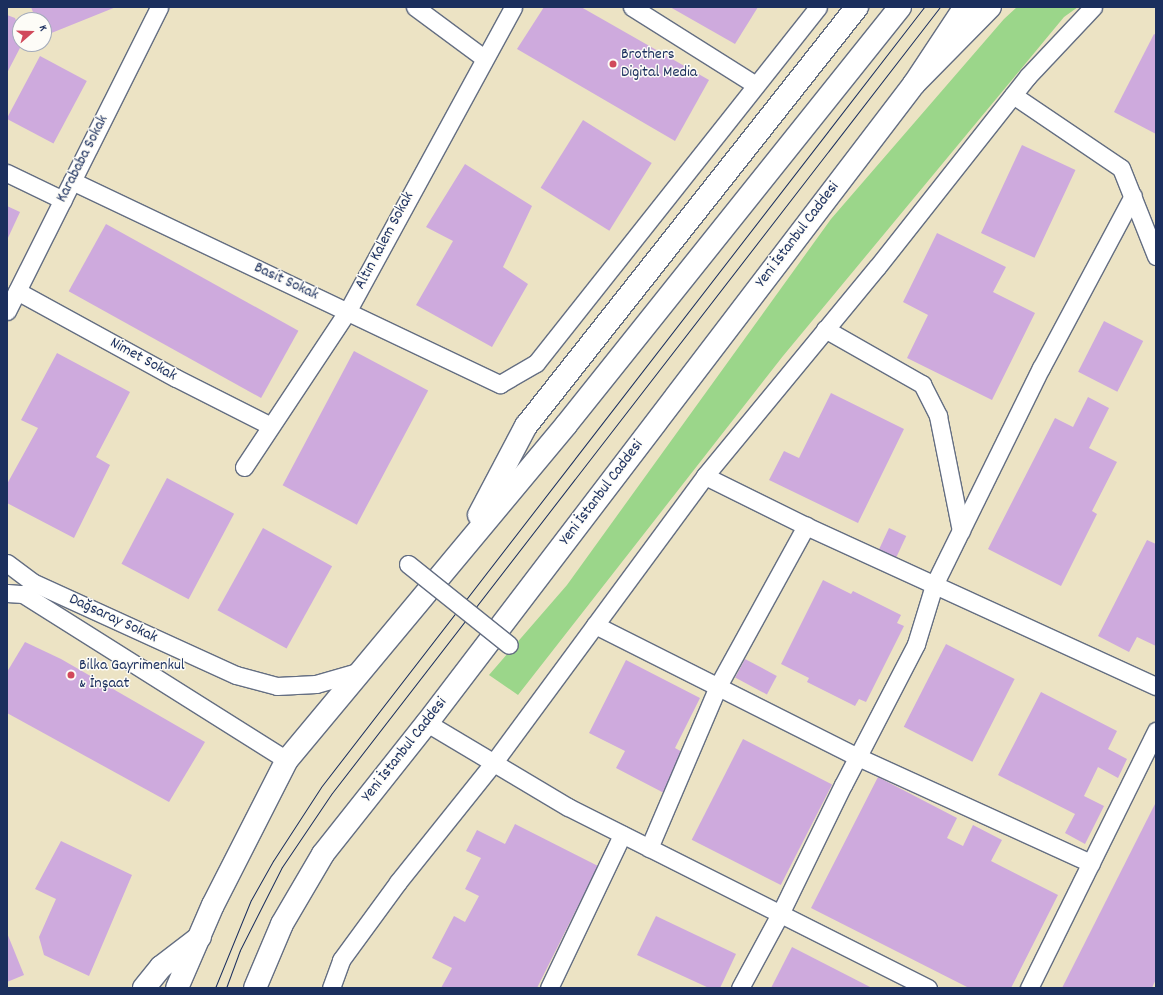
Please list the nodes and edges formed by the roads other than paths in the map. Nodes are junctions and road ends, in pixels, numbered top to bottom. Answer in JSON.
{"nodes":[{"id":1,"x":159,"y":7,"type":"edge"},
{"id":2,"x":415,"y":7,"type":"edge"},
{"id":3,"x":513,"y":7,"type":"edge"},
{"id":4,"x":632,"y":7,"type":"edge"},
{"id":5,"x":818,"y":7,"type":"edge"},
{"id":6,"x":857,"y":7,"type":"edge"},
{"id":7,"x":900,"y":7,"type":"edge"},
{"id":8,"x":965,"y":7,"type":"edge"},
{"id":9,"x":990,"y":7,"type":"edge"},
{"id":10,"x":1093,"y":7,"type":"edge"},
{"id":11,"x":484,"y":58,"type":"junction"},
{"id":12,"x":914,"y":84,"type":"junction"},
{"id":13,"x":756,"y":85,"type":"junction"},
{"id":14,"x":1013,"y":95,"type":"junction"},
{"id":15,"x":7,"y":173,"type":"edge"},
{"id":16,"x":72,"y":180,"type":"junction"},
{"id":17,"x":1132,"y":196,"type":"junction"},
{"id":18,"x":63,"y":200,"type":"junction"},
{"id":19,"x":1156,"y":256,"type":"edge"},
{"id":20,"x":17,"y":291,"type":"junction"},
{"id":21,"x":7,"y":311,"type":"edge"},
{"id":22,"x":347,"y":312,"type":"junction"},
{"id":23,"x":825,"y":329,"type":"junction"},
{"id":24,"x":271,"y":426,"type":"junction"},
{"id":25,"x":244,"y":466,"type":"dead end"},
{"id":26,"x":705,"y":476,"type":"junction"},
{"id":27,"x":806,"y":526,"type":"junction"},
{"id":28,"x":961,"y":531,"type":"junction"},
{"id":29,"x":458,"y":555,"type":"junction"},
{"id":30,"x":7,"y":563,"type":"edge"},
{"id":31,"x":408,"y":564,"type":"dead end"},
{"id":32,"x":934,"y":585,"type":"junction"},
{"id":33,"x":7,"y":593,"type":"edge"},
{"id":34,"x":595,"y":625,"type":"junction"},
{"id":35,"x":509,"y":645,"type":"dead end"},
{"id":36,"x":361,"y":671,"type":"junction"},
{"id":37,"x":718,"y":686,"type":"junction"},
{"id":38,"x":1156,"y":686,"type":"edge"},
{"id":39,"x":428,"y":723,"type":"junction"},
{"id":40,"x":1156,"y":731,"type":"edge"},
{"id":41,"x":858,"y":757,"type":"junction"},
{"id":42,"x":287,"y":760,"type":"junction"},
{"id":43,"x":494,"y":762,"type":"junction"},
{"id":44,"x":622,"y":835,"type":"junction"},
{"id":45,"x":650,"y":848,"type":"junction"},
{"id":46,"x":1091,"y":863,"type":"junction"},
{"id":47,"x":780,"y":914,"type":"junction"},
{"id":48,"x":200,"y":937,"type":"junction"},
{"id":49,"x":144,"y":988,"type":"edge"},
{"id":50,"x":177,"y":988,"type":"edge"},
{"id":51,"x":255,"y":988,"type":"edge"},
{"id":52,"x":331,"y":988,"type":"edge"},
{"id":53,"x":549,"y":988,"type":"edge"},
{"id":54,"x":740,"y":988,"type":"edge"},
{"id":55,"x":928,"y":988,"type":"edge"},
{"id":56,"x":1029,"y":988,"type":"edge"}],
"edges":[{"from":1,"to":16,"type":"street","name":"Karababa Sokak"},
{"from":2,"to":11,"type":"street"},
{"from":3,"to":11,"type":"street","name":"Altın Kalem Sokak"},
{"from":4,"to":13,"type":"street"},
{"from":5,"to":13,"type":"street"},
{"from":6,"to":29,"type":"main road"},
{"from":7,"to":29,"type":"main road"},
{"from":8,"to":12,"type":"main road","name":"Yeni İstanbul Caddesi"},
{"from":9,"to":12,"type":"main road"},
{"from":10,"to":14,"type":"street"},
{"from":11,"to":22,"type":"street","name":"Altın Kalem Sokak"},
{"from":12,"to":39,"type":"main road","name":"Yeni İstanbul Caddesi"},
{"from":13,"to":22,"type":"street","name":"Basit Sokak"},
{"from":14,"to":17,"type":"street"},
{"from":14,"to":23,"type":"street"},
{"from":15,"to":18,"type":"street"},
{"from":16,"to":18,"type":"street","name":"Karababa Sokak"},
{"from":16,"to":22,"type":"street","name":"Basit Sokak"},
{"from":17,"to":19,"type":"street"},
{"from":17,"to":28,"type":"street"},
{"from":18,"to":20,"type":"street","name":"Karababa Sokak"},
{"from":20,"to":21,"type":"street","name":"Karababa Sokak"},
{"from":20,"to":24,"type":"street","name":"Nimet Sokak"},
{"from":22,"to":24,"type":"street","name":"Altın Kalem Sokak"},
{"from":23,"to":26,"type":"street"},
{"from":23,"to":28,"type":"street"},
{"from":24,"to":25,"type":"street","name":"Altın Kalem Sokak"},
{"from":26,"to":27,"type":"street"},
{"from":26,"to":34,"type":"street"},
{"from":27,"to":32,"type":"street"},
{"from":27,"to":37,"type":"street"},
{"from":28,"to":32,"type":"street"},
{"from":29,"to":36,"type":"main road"},
{"from":30,"to":36,"type":"street","name":"Dağsaray Sokak"},
{"from":31,"to":35,"type":"street","bridge":true},
{"from":32,"to":38,"type":"street"},
{"from":32,"to":41,"type":"street"},
{"from":33,"to":42,"type":"street","name":"Dağsaray Sokak"},
{"from":34,"to":37,"type":"street"},
{"from":34,"to":43,"type":"street"},
{"from":36,"to":42,"type":"main road"},
{"from":37,"to":41,"type":"street"},
{"from":37,"to":45,"type":"street"},
{"from":39,"to":43,"type":"street"},
{"from":39,"to":51,"type":"main road","name":"Yeni İstanbul Caddesi"},
{"from":40,"to":46,"type":"street"},
{"from":41,"to":46,"type":"street"},
{"from":41,"to":47,"type":"street"},
{"from":42,"to":48,"type":"main road"},
{"from":43,"to":44,"type":"street"},
{"from":43,"to":52,"type":"street"},
{"from":44,"to":45,"type":"street"},
{"from":44,"to":53,"type":"street"},
{"from":45,"to":47,"type":"street"},
{"from":46,"to":56,"type":"street"},
{"from":47,"to":54,"type":"street"},
{"from":47,"to":55,"type":"street"},
{"from":48,"to":49,"type":"main road"},
{"from":48,"to":50,"type":"main road"}]}
